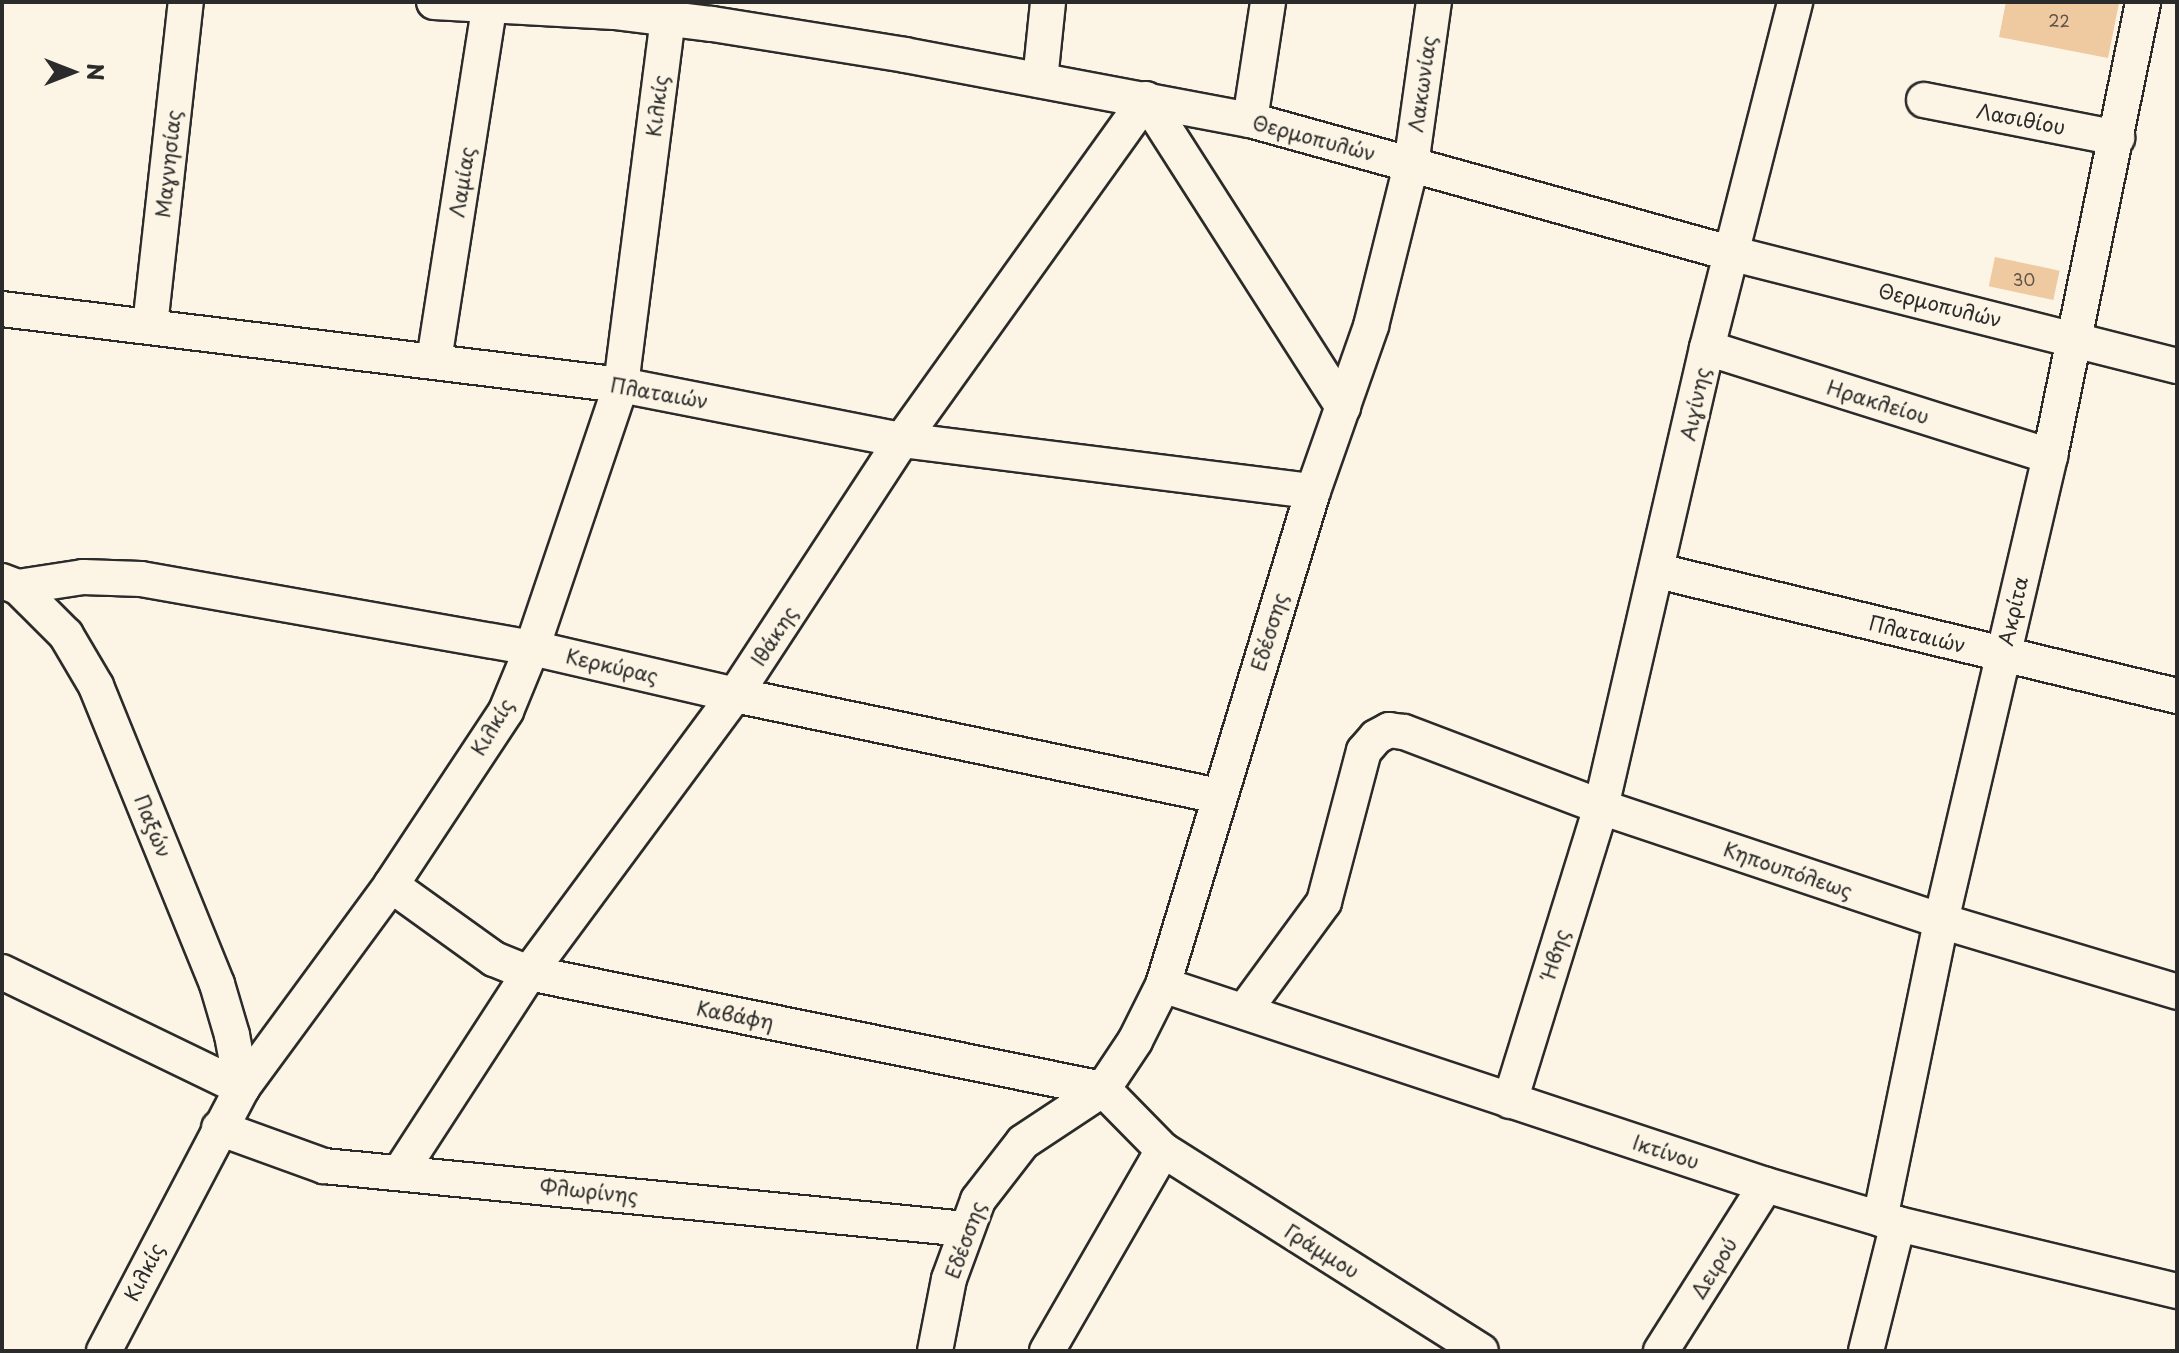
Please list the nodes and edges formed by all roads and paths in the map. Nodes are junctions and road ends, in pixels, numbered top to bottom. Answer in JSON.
{"nodes":[{"id":1,"x":186,"y":2,"type":"edge"},
{"id":2,"x":434,"y":2,"type":"edge"},
{"id":3,"x":1048,"y":2,"type":"edge"},
{"id":4,"x":1268,"y":2,"type":"edge"},
{"id":5,"x":1434,"y":2,"type":"edge"},
{"id":6,"x":1795,"y":2,"type":"edge"},
{"id":7,"x":2143,"y":2,"type":"edge"},
{"id":8,"x":490,"y":4,"type":"junction"},
{"id":9,"x":614,"y":7,"type":"edge"},
{"id":10,"x":713,"y":13,"type":"edge"},
{"id":11,"x":668,"y":18,"type":"junction"},
{"id":12,"x":1040,"y":80,"type":"junction"},
{"id":13,"x":1146,"y":99,"type":"junction"},
{"id":14,"x":1924,"y":100,"type":"dead end"},
{"id":15,"x":1250,"y":120,"type":"junction"},
{"id":16,"x":2117,"y":138,"type":"junction"},
{"id":17,"x":1411,"y":165,"type":"junction"},
{"id":18,"x":1730,"y":253,"type":"junction"},
{"id":19,"x":2,"y":309,"type":"edge"},
{"id":20,"x":150,"y":326,"type":"junction"},
{"id":21,"x":2074,"y":338,"type":"junction"},
{"id":22,"x":1707,"y":348,"type":"junction"},
{"id":23,"x":434,"y":360,"type":"junction"},
{"id":24,"x":2177,"y":366,"type":"edge"},
{"id":25,"x":621,"y":385,"type":"junction"},
{"id":26,"x":1343,"y":407,"type":"junction"},
{"id":27,"x":902,"y":440,"type":"junction"},
{"id":28,"x":2050,"y":456,"type":"junction"},
{"id":29,"x":1313,"y":491,"type":"junction"},
{"id":30,"x":1658,"y":571,"type":"junction"},
{"id":31,"x":10,"y":584,"type":"edge"},
{"id":32,"x":532,"y":648,"type":"junction"},
{"id":33,"x":2003,"y":655,"type":"junction"},
{"id":34,"x":735,"y":695,"type":"junction"},
{"id":35,"x":2177,"y":696,"type":"edge"},
{"id":36,"x":1217,"y":796,"type":"junction"},
{"id":37,"x":1601,"y":807,"type":"junction"},
{"id":38,"x":391,"y":885,"type":"junction"},
{"id":39,"x":1941,"y":921,"type":"junction"},
{"id":40,"x":529,"y":973,"type":"junction"},
{"id":41,"x":3,"y":978,"type":"edge"},
{"id":42,"x":1163,"y":985,"type":"junction"},
{"id":43,"x":2177,"y":992,"type":"edge"},
{"id":44,"x":1244,"y":1011,"type":"junction"},
{"id":45,"x":242,"y":1088,"type":"junction"},
{"id":46,"x":1103,"y":1089,"type":"junction"},
{"id":47,"x":1510,"y":1101,"type":"junction"},
{"id":48,"x":219,"y":1128,"type":"junction"},
{"id":49,"x":1163,"y":1150,"type":"junction"},
{"id":50,"x":400,"y":1172,"type":"junction"},
{"id":51,"x":1766,"y":1185,"type":"junction"},
{"id":52,"x":1889,"y":1222,"type":"junction"},
{"id":53,"x":965,"y":1229,"type":"junction"},
{"id":54,"x":2177,"y":1291,"type":"edge"},
{"id":55,"x":104,"y":1351,"type":"edge"},
{"id":56,"x":935,"y":1351,"type":"edge"},
{"id":57,"x":1047,"y":1351,"type":"edge"},
{"id":58,"x":1481,"y":1351,"type":"edge"},
{"id":59,"x":1661,"y":1351,"type":"edge"},
{"id":60,"x":1866,"y":1351,"type":"edge"}],
"edges":[{"from":1,"to":20,"type":"street","name":"Μαγνησίας"},
{"from":2,"to":8,"type":"street","name":"Θερμοπυλών"},
{"from":3,"to":12,"type":"street"},
{"from":4,"to":15,"type":"street"},
{"from":5,"to":17,"type":"street","name":"Λακωνίας"},
{"from":6,"to":18,"type":"street","name":"Αιγίνης"},
{"from":7,"to":16,"type":"street","name":"Ακρίτα"},
{"from":8,"to":9,"type":"street","name":"Θερμοπυλών"},
{"from":8,"to":23,"type":"street","name":"Λαμίας"},
{"from":9,"to":11,"type":"street","name":"Θερμοπυλών"},
{"from":10,"to":11,"type":"street","name":"Θερμοπυλών"},
{"from":10,"to":12,"type":"street","name":"Θερμοπυλών"},
{"from":11,"to":25,"type":"street","name":"Κιλκίς"},
{"from":12,"to":13,"type":"street","name":"Θερμοπυλών"},
{"from":13,"to":15,"type":"street","name":"Θερμοπυλών"},
{"from":13,"to":26,"type":"street"},
{"from":13,"to":27,"type":"street","name":"Ιθάκης"},
{"from":14,"to":16,"type":"street","name":"Λασιθίου"},
{"from":15,"to":17,"type":"street","name":"Θερμοπυλών"},
{"from":16,"to":21,"type":"street","name":"Ακρίτα"},
{"from":17,"to":18,"type":"street","name":"Θερμοπυλών"},
{"from":17,"to":26,"type":"street","name":"Εδέσσης"},
{"from":18,"to":21,"type":"street","name":"Θερμοπυλών"},
{"from":18,"to":22,"type":"street","name":"Αιγίνης"},
{"from":19,"to":20,"type":"street","name":"Πλαταιών"},
{"from":20,"to":23,"type":"street","name":"Πλαταιών"},
{"from":21,"to":24,"type":"street","name":"Θερμοπυλών"},
{"from":21,"to":28,"type":"street","name":"Ακρίτα"},
{"from":22,"to":28,"type":"street","name":"Ηρακλείου"},
{"from":22,"to":30,"type":"street","name":"Αιγίνης"},
{"from":23,"to":25,"type":"street","name":"Πλαταιών"},
{"from":25,"to":27,"type":"street","name":"Πλαταιών"},
{"from":25,"to":32,"type":"street","name":"Κιλκίς"},
{"from":26,"to":29,"type":"street","name":"Εδέσσης"},
{"from":27,"to":29,"type":"street","name":"Πλαταιών"},
{"from":27,"to":34,"type":"street","name":"Ιθάκης"},
{"from":28,"to":33,"type":"street","name":"Ακρίτα"},
{"from":29,"to":36,"type":"street","name":"Εδέσσης"},
{"from":30,"to":33,"type":"street","name":"Πλαταιών"},
{"from":30,"to":37,"type":"street","name":"Αιγίνης"},
{"from":31,"to":32,"type":"street","name":"Κερκύρας"},
{"from":31,"to":45,"type":"street","name":"Παξών"},
{"from":32,"to":34,"type":"street","name":"Κερκύρας"},
{"from":32,"to":38,"type":"street","name":"Κιλκίς"},
{"from":33,"to":35,"type":"street","name":"Πλαταιών"},
{"from":33,"to":39,"type":"street","name":"Ακρίτα"},
{"from":34,"to":36,"type":"street","name":"Κερκύρας"},
{"from":34,"to":40,"type":"street","name":"Ιθάκης"},
{"from":36,"to":42,"type":"street","name":"Εδέσσης"},
{"from":37,"to":39,"type":"street","name":"Κηπουπόλεως"},
{"from":37,"to":44,"type":"street","name":"Κηπουπόλεως"},
{"from":37,"to":47,"type":"street","name":"Ήβης"},
{"from":38,"to":40,"type":"street","name":"Καβάφη"},
{"from":38,"to":45,"type":"street","name":"Κιλκίς"},
{"from":39,"to":43,"type":"street","name":"Κηπουπόλεως"},
{"from":39,"to":52,"type":"street","name":"Ακρίτα"},
{"from":40,"to":46,"type":"street","name":"Καβάφη"},
{"from":40,"to":50,"type":"street","name":"Ιθάκης"},
{"from":41,"to":45,"type":"street"},
{"from":42,"to":44,"type":"street","name":"Ικτίνου"},
{"from":42,"to":46,"type":"street","name":"Εδέσσης"},
{"from":44,"to":47,"type":"street","name":"Ικτίνου"},
{"from":45,"to":48,"type":"street","name":"Κιλκίς"},
{"from":46,"to":49,"type":"street"},
{"from":46,"to":53,"type":"street","name":"Εδέσσης"},
{"from":47,"to":51,"type":"street","name":"Ικτίνου"},
{"from":48,"to":50,"type":"street","name":"Φλωρίνης"},
{"from":48,"to":55,"type":"street","name":"Κιλκίς"},
{"from":49,"to":57,"type":"street"},
{"from":49,"to":58,"type":"street","name":"Γράμμου"},
{"from":50,"to":53,"type":"street","name":"Φλωρίνης"},
{"from":51,"to":52,"type":"street","name":"Ικτίνου"},
{"from":51,"to":59,"type":"street","name":"Δειρού"},
{"from":52,"to":54,"type":"street","name":"Ικτίνου"},
{"from":52,"to":60,"type":"street","name":"Ακρίτα"},
{"from":53,"to":56,"type":"street","name":"Εδέσσης"}]}
